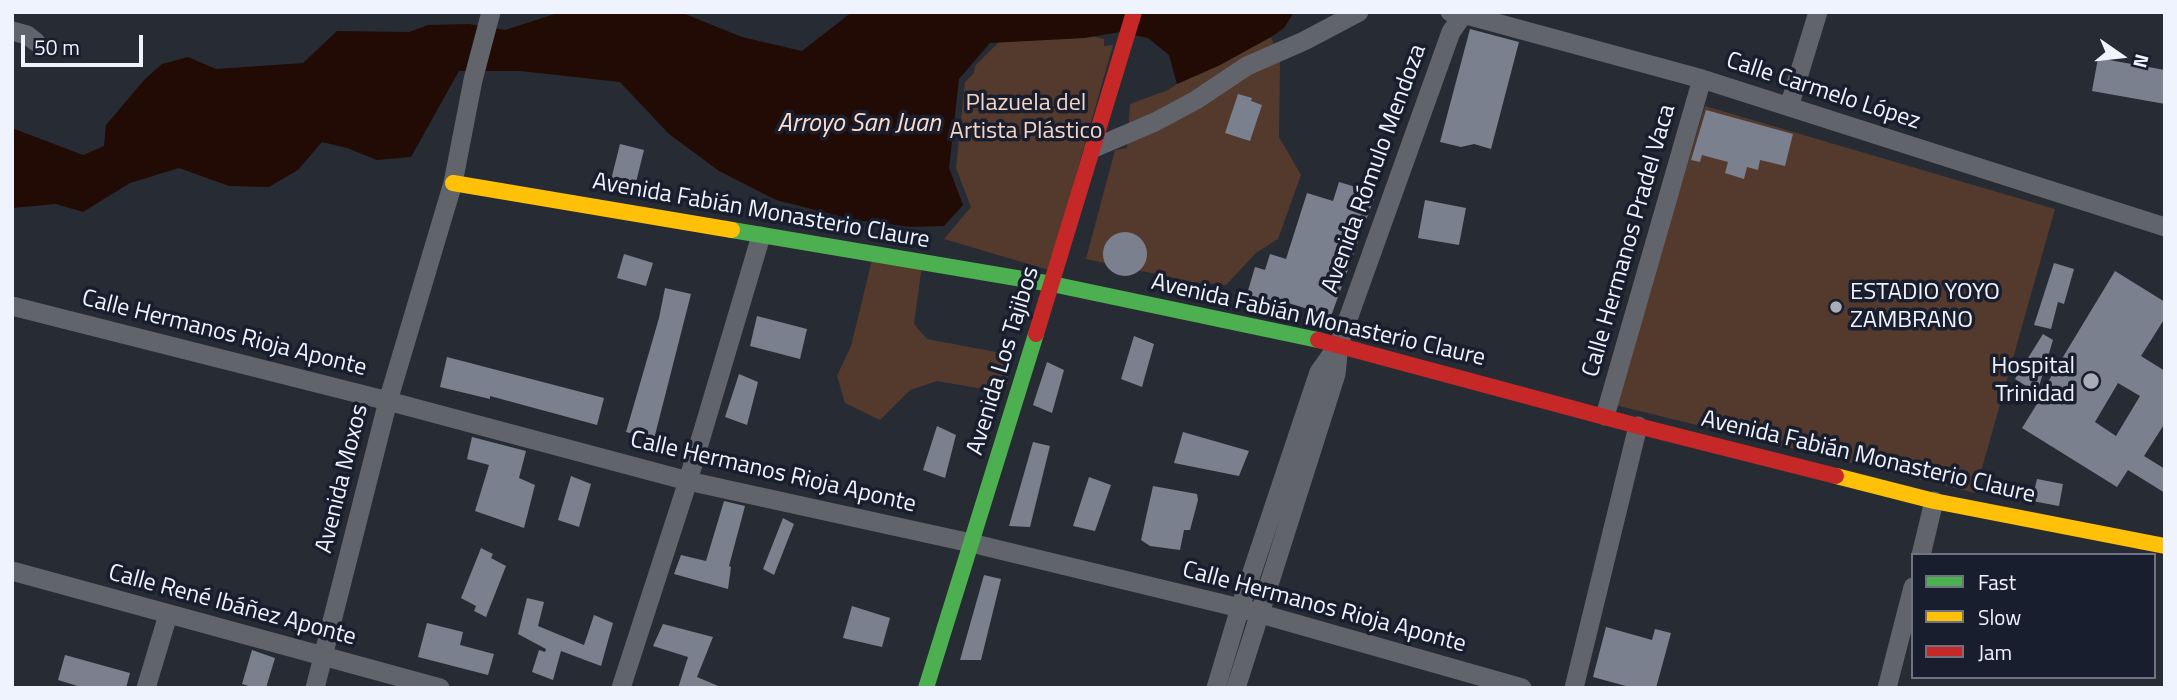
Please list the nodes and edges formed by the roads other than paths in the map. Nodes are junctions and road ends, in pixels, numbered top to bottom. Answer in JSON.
{"nodes":[{"id":1,"x":1134,"y":12,"type":"edge"},
{"id":2,"x":1359,"y":12,"type":"edge"},
{"id":3,"x":1818,"y":12,"type":"edge"},
{"id":4,"x":1459,"y":13,"type":"edge"},
{"id":5,"x":491,"y":15,"type":"edge"},
{"id":6,"x":12,"y":31,"type":"edge"},
{"id":7,"x":36,"y":41,"type":"dead end"},
{"id":8,"x":1702,"y":79,"type":"junction"},
{"id":9,"x":1789,"y":107,"type":"junction"},
{"id":10,"x":1094,"y":148,"type":"junction"},
{"id":11,"x":453,"y":183,"type":"junction"},
{"id":12,"x":2165,"y":227,"type":"edge"},
{"id":13,"x":761,"y":236,"type":"junction"},
{"id":14,"x":1052,"y":284,"type":"junction"},
{"id":15,"x":12,"y":306,"type":"edge"},
{"id":16,"x":1339,"y":344,"type":"junction"},
{"id":17,"x":388,"y":401,"type":"junction"},
{"id":18,"x":1605,"y":416,"type":"junction"},
{"id":19,"x":1638,"y":426,"type":"junction"},
{"id":20,"x":688,"y":481,"type":"junction"},
{"id":21,"x":1934,"y":501,"type":"junction"},
{"id":22,"x":971,"y":543,"type":"junction"},
{"id":23,"x":2165,"y":546,"type":"edge"},
{"id":24,"x":1921,"y":553,"type":"edge"},
{"id":25,"x":12,"y":571,"type":"edge"},
{"id":26,"x":1911,"y":594,"type":"edge"},
{"id":27,"x":1240,"y":608,"type":"junction"},
{"id":28,"x":1259,"y":614,"type":"junction"},
{"id":29,"x":168,"y":615,"type":"junction"},
{"id":30,"x":323,"y":657,"type":"junction"},
{"id":31,"x":146,"y":688,"type":"edge"},
{"id":32,"x":315,"y":688,"type":"edge"},
{"id":33,"x":440,"y":688,"type":"edge"},
{"id":34,"x":621,"y":688,"type":"edge"},
{"id":35,"x":926,"y":688,"type":"edge"},
{"id":36,"x":1216,"y":688,"type":"edge"},
{"id":37,"x":1236,"y":688,"type":"edge"},
{"id":38,"x":1522,"y":688,"type":"edge"},
{"id":39,"x":1574,"y":688,"type":"edge"},
{"id":40,"x":1886,"y":688,"type":"edge"}],
"edges":[{"from":1,"to":10,"type":"street","name":"Avenida Los Tajibos"},
{"from":2,"to":10,"type":"street"},
{"from":3,"to":9,"type":"street"},
{"from":4,"to":8,"type":"street","name":"Calle Carmelo López"},
{"from":4,"to":16,"type":"street","name":"Avenida Rómulo Mendoza"},
{"from":5,"to":11,"type":"street","name":"Avenida Moxos"},
{"from":6,"to":7,"type":"street"},
{"from":8,"to":9,"type":"street","name":"Calle Carmelo López"},
{"from":8,"to":18,"type":"street","name":"Calle Hermanos Pradel Vaca"},
{"from":9,"to":12,"type":"street","name":"Calle Carmelo López"},
{"from":10,"to":14,"type":"street","name":"Avenida Los Tajibos"},
{"from":11,"to":13,"type":"street","name":"Avenida Fabián Monasterio Claure"},
{"from":11,"to":17,"type":"street","name":"Avenida Moxos"},
{"from":13,"to":14,"type":"street","name":"Avenida Fabián Monasterio Claure"},
{"from":13,"to":20,"type":"street"},
{"from":14,"to":16,"type":"street","name":"Avenida Fabián Monasterio Claure"},
{"from":14,"to":22,"type":"street","name":"Avenida Los Tajibos"},
{"from":15,"to":17,"type":"street","name":"Calle Hermanos Rioja Aponte"},
{"from":16,"to":18,"type":"street","name":"Avenida Fabián Monasterio Claure"},
{"from":16,"to":27,"type":"street","name":"Avenida Rómulo Mendoza"},
{"from":16,"to":28,"type":"street","name":"Avenida Rómulo Mendoza"},
{"from":17,"to":20,"type":"street","name":"Calle Hermanos Rioja Aponte"},
{"from":17,"to":30,"type":"street","name":"Avenida Moxos"},
{"from":18,"to":19,"type":"street","name":"Avenida Fabián Monasterio Claure"},
{"from":19,"to":21,"type":"street","name":"Avenida Fabián Monasterio Claure"},
{"from":19,"to":39,"type":"street"},
{"from":20,"to":22,"type":"street","name":"Calle Hermanos Rioja Aponte"},
{"from":20,"to":34,"type":"street"},
{"from":21,"to":23,"type":"street","name":"Avenida Fabián Monasterio Claure"},
{"from":21,"to":24,"type":"street"},
{"from":22,"to":27,"type":"street","name":"Calle Hermanos Rioja Aponte"},
{"from":22,"to":35,"type":"street","name":"Avenida Los Tajibos"},
{"from":25,"to":29,"type":"street","name":"Calle René Ibáñez Aponte"},
{"from":26,"to":40,"type":"street"},
{"from":27,"to":28,"type":"street","name":"Calle Hermanos Rioja Aponte"},
{"from":27,"to":36,"type":"street","name":"Avenida Rómulo Mendoza"},
{"from":28,"to":37,"type":"street","name":"Avenida Rómulo Mendoza"},
{"from":28,"to":38,"type":"street","name":"Calle Hermanos Rioja Aponte"},
{"from":29,"to":30,"type":"street","name":"Calle René Ibáñez Aponte"},
{"from":29,"to":31,"type":"street"},
{"from":30,"to":32,"type":"street","name":"Avenida Moxos"},
{"from":30,"to":33,"type":"street","name":"Calle René Ibáñez Aponte"}]}
